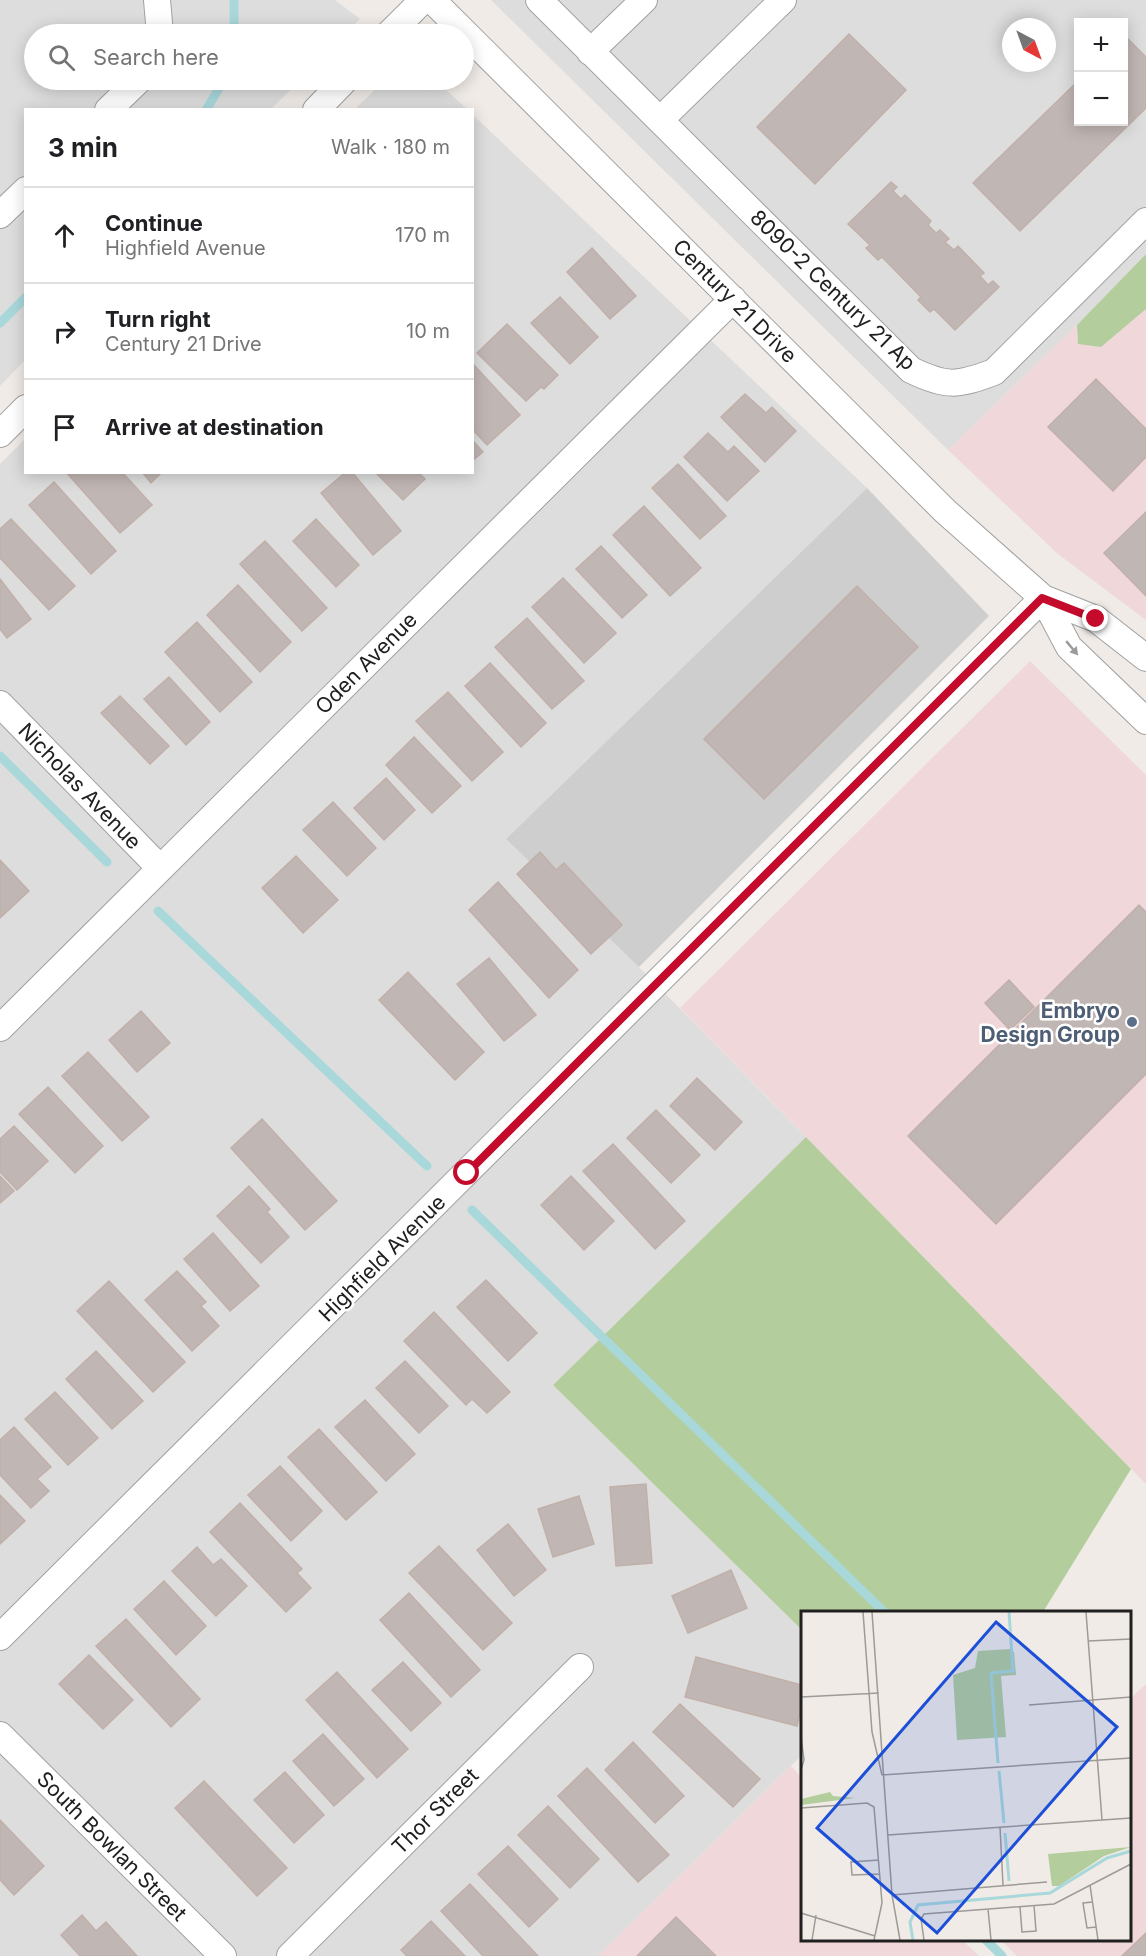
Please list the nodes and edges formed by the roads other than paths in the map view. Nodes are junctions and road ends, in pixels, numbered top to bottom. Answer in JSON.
{"nodes":[{"id":1,"x":157,"y":0,"type":"edge"},
{"id":2,"x":423,"y":0,"type":"edge"},
{"id":3,"x":432,"y":0,"type":"edge"},
{"id":4,"x":539,"y":0,"type":"edge"},
{"id":5,"x":644,"y":0,"type":"edge"},
{"id":6,"x":783,"y":0,"type":"edge"},
{"id":7,"x":159,"y":24,"type":"edge"},
{"id":8,"x":399,"y":24,"type":"edge"},
{"id":9,"x":456,"y":24,"type":"edge"},
{"id":10,"x":474,"y":42,"type":"edge"},
{"id":11,"x":590,"y":52,"type":"junction"},
{"id":12,"x":129,"y":90,"type":"edge"},
{"id":13,"x":335,"y":90,"type":"edge"},
{"id":14,"x":110,"y":108,"type":"edge"},
{"id":15,"x":318,"y":108,"type":"edge"},
{"id":16,"x":660,"y":120,"type":"junction"},
{"id":17,"x":24,"y":192,"type":"edge"},
{"id":18,"x":0,"y":215,"type":"edge"},
{"id":19,"x":1146,"y":220,"type":"edge"},
{"id":20,"x":733,"y":299,"type":"junction"},
{"id":21,"x":24,"y":410,"type":"edge"},
{"id":22,"x":0,"y":434,"type":"edge"},
{"id":23,"x":1042,"y":598,"type":"junction"},
{"id":24,"x":1146,"y":658,"type":"edge"},
{"id":25,"x":0,"y":705,"type":"edge"},
{"id":26,"x":1146,"y":722,"type":"edge"},
{"id":27,"x":160,"y":868,"type":"junction"},
{"id":28,"x":0,"y":1028,"type":"edge"},
{"id":29,"x":0,"y":1636,"type":"edge"},
{"id":30,"x":580,"y":1666,"type":"dead end"},
{"id":31,"x":0,"y":1735,"type":"edge"},
{"id":32,"x":223,"y":1956,"type":"edge"},
{"id":33,"x":290,"y":1956,"type":"edge"}],
"edges":[{"from":1,"to":7,"type":"street"},
{"from":2,"to":8,"type":"street"},
{"from":3,"to":9,"type":"street","name":"Century 21 Drive"},
{"from":4,"to":11,"type":"street","name":"8090-2 Century 21 Ap"},
{"from":5,"to":11,"type":"street"},
{"from":6,"to":16,"type":"street"},
{"from":10,"to":20,"type":"street","name":"Century 21 Drive"},
{"from":11,"to":16,"type":"street","name":"8090-2 Century 21 Ap"},
{"from":12,"to":14,"type":"street"},
{"from":13,"to":15,"type":"street"},
{"from":16,"to":19,"type":"street","name":"8090-2 Century 21 Ap"},
{"from":17,"to":18,"type":"street"},
{"from":20,"to":23,"type":"street","name":"Century 21 Drive"},
{"from":20,"to":27,"type":"street","name":"Oden Avenue"},
{"from":21,"to":22,"type":"street"},
{"from":23,"to":24,"type":"street","name":"Century 21 Drive"},
{"from":23,"to":26,"type":"street","name":"Century 21 Drive","one_way":true},
{"from":23,"to":29,"type":"street","name":"Highfield Avenue"},
{"from":25,"to":27,"type":"street","name":"Nicholas Avenue"},
{"from":27,"to":28,"type":"street","name":"Oden Avenue"},
{"from":30,"to":33,"type":"street","name":"Thor Street"},
{"from":31,"to":32,"type":"street","name":"South Bowlan Street"}]}
